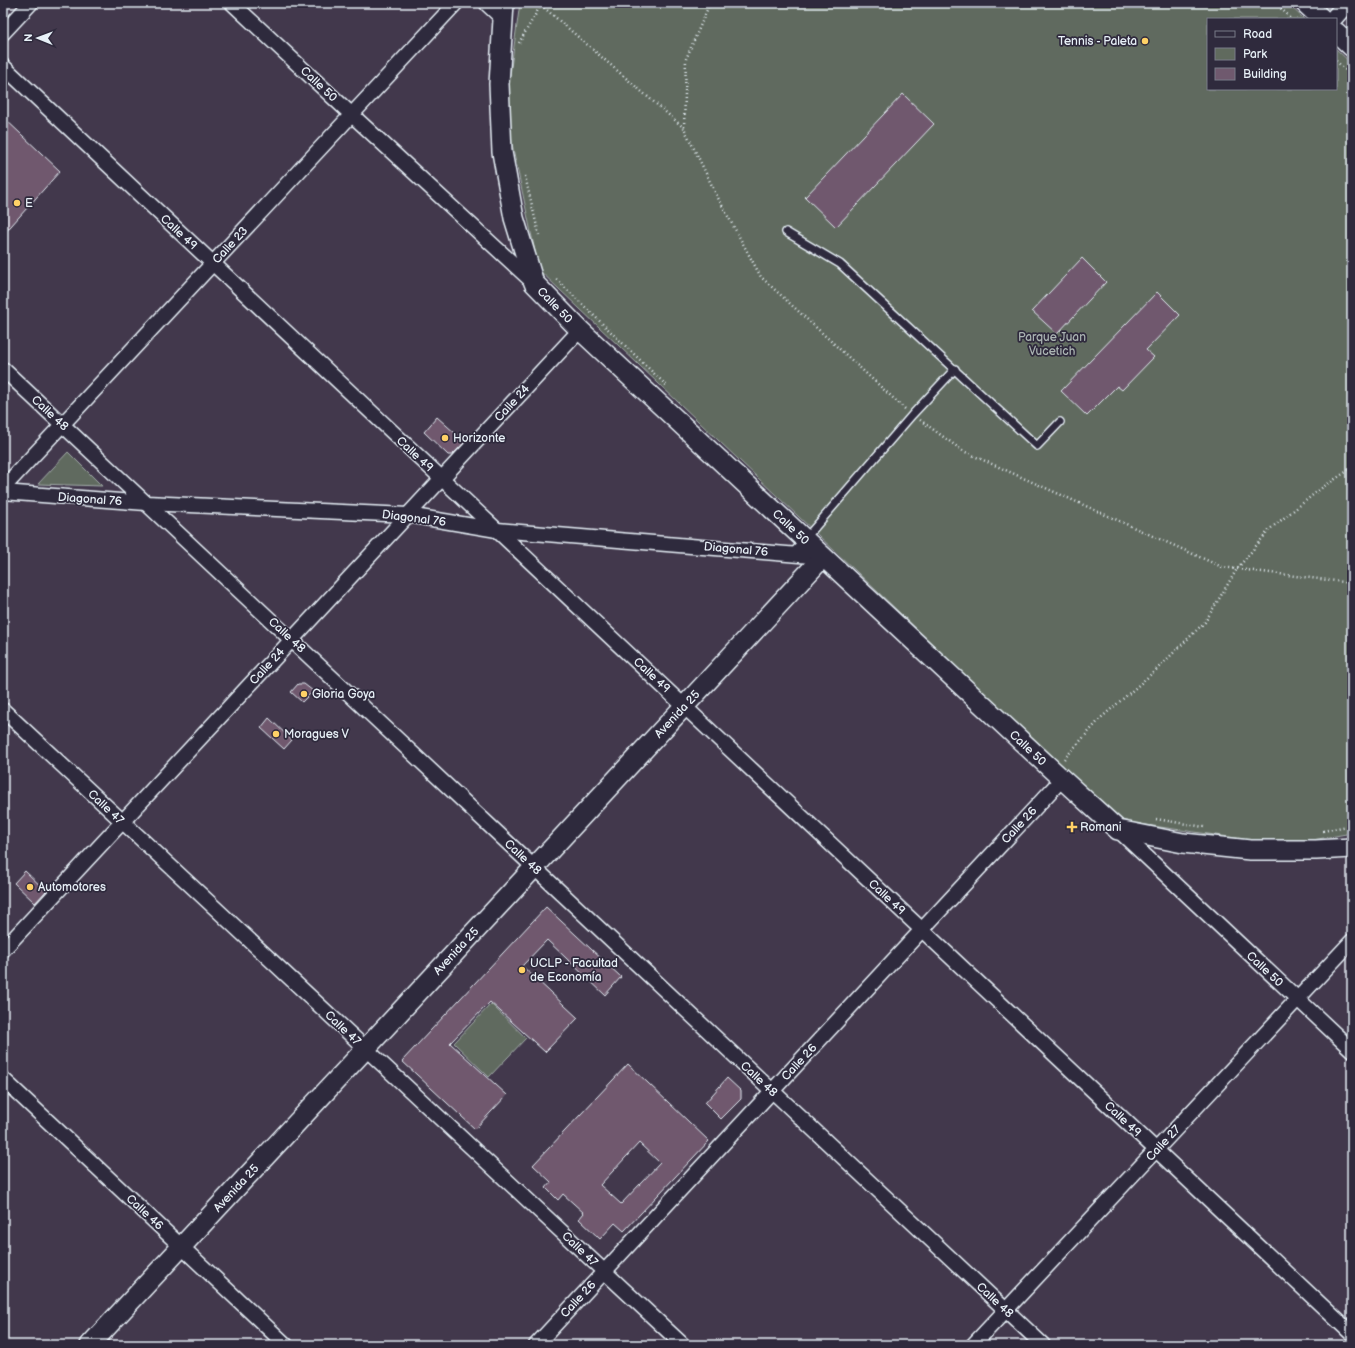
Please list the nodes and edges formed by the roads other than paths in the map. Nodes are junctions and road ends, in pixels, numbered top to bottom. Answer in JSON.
{"nodes":[{"id":1,"x":31,"y":3,"type":"edge"},
{"id":2,"x":232,"y":3,"type":"edge"},
{"id":3,"x":456,"y":3,"type":"edge"},
{"id":4,"x":488,"y":3,"type":"edge"},
{"id":5,"x":1347,"y":3,"type":"edge"},
{"id":6,"x":503,"y":10,"type":"edge"},
{"id":7,"x":1333,"y":18,"type":"edge"},
{"id":8,"x":1337,"y":33,"type":"edge"},
{"id":9,"x":3,"y":34,"type":"edge"},
{"id":10,"x":1352,"y":47,"type":"edge"},
{"id":11,"x":3,"y":66,"type":"edge"},
{"id":12,"x":352,"y":115,"type":"junction"},
{"id":13,"x":786,"y":232,"type":"dead end"},
{"id":14,"x":213,"y":263,"type":"junction"},
{"id":15,"x":534,"y":283,"type":"junction"},
{"id":16,"x":580,"y":330,"type":"junction"},
{"id":17,"x":3,"y":369,"type":"edge"},
{"id":18,"x":955,"y":369,"type":"junction"},
{"id":19,"x":1060,"y":422,"type":"dead end"},
{"id":20,"x":62,"y":424,"type":"junction"},
{"id":21,"x":442,"y":478,"type":"junction"},
{"id":22,"x":3,"y":488,"type":"edge"},
{"id":23,"x":3,"y":492,"type":"edge"},
{"id":24,"x":146,"y":503,"type":"junction"},
{"id":25,"x":408,"y":515,"type":"junction"},
{"id":26,"x":496,"y":530,"type":"junction"},
{"id":27,"x":804,"y":539,"type":"junction"},
{"id":28,"x":792,"y":554,"type":"junction"},
{"id":29,"x":828,"y":561,"type":"junction"},
{"id":30,"x":292,"y":640,"type":"junction"},
{"id":31,"x":3,"y":710,"type":"edge"},
{"id":32,"x":689,"y":710,"type":"junction"},
{"id":33,"x":1058,"y":776,"type":"junction"},
{"id":34,"x":122,"y":822,"type":"junction"},
{"id":35,"x":1118,"y":830,"type":"junction"},
{"id":36,"x":1352,"y":848,"type":"edge"},
{"id":37,"x":538,"y":871,"type":"junction"},
{"id":38,"x":922,"y":930,"type":"junction"},
{"id":39,"x":1352,"y":941,"type":"edge"},
{"id":40,"x":3,"y":950,"type":"edge"},
{"id":41,"x":1297,"y":999,"type":"junction"},
{"id":42,"x":1352,"y":1050,"type":"edge"},
{"id":43,"x":369,"y":1052,"type":"junction"},
{"id":44,"x":3,"y":1079,"type":"edge"},
{"id":45,"x":772,"y":1091,"type":"junction"},
{"id":46,"x":1156,"y":1150,"type":"junction"},
{"id":47,"x":185,"y":1250,"type":"junction"},
{"id":48,"x":604,"y":1271,"type":"junction"},
{"id":49,"x":1006,"y":1310,"type":"junction"},
{"id":50,"x":1352,"y":1334,"type":"edge"},
{"id":51,"x":90,"y":1345,"type":"edge"},
{"id":52,"x":102,"y":1345,"type":"edge"},
{"id":53,"x":286,"y":1345,"type":"edge"},
{"id":54,"x":536,"y":1345,"type":"edge"},
{"id":55,"x":683,"y":1345,"type":"edge"},
{"id":56,"x":974,"y":1345,"type":"edge"},
{"id":57,"x":1043,"y":1345,"type":"edge"}],
"edges":[{"from":1,"to":9,"type":"street"},
{"from":2,"to":12,"type":"street","name":"Calle 50"},
{"from":3,"to":12,"type":"street","name":"Calle 23"},
{"from":4,"to":6,"type":"street"},
{"from":5,"to":7,"type":"street"},
{"from":6,"to":15,"type":"main road"},
{"from":8,"to":10,"type":"main road"},
{"from":11,"to":14,"type":"street","name":"Calle 49"},
{"from":12,"to":14,"type":"street","name":"Calle 23"},
{"from":12,"to":15,"type":"street","name":"Calle 50"},
{"from":13,"to":18,"type":"lane"},
{"from":14,"to":20,"type":"street","name":"Calle 23"},
{"from":14,"to":21,"type":"street","name":"Calle 49"},
{"from":15,"to":16,"type":"main road","name":"Calle 50"},
{"from":16,"to":21,"type":"street","name":"Calle 24"},
{"from":16,"to":27,"type":"main road","name":"Calle 50"},
{"from":17,"to":20,"type":"street","name":"Calle 48"},
{"from":18,"to":19,"type":"lane"},
{"from":18,"to":27,"type":"lane"},
{"from":20,"to":22,"type":"street","name":"Calle 23"},
{"from":20,"to":24,"type":"street","name":"Calle 48"},
{"from":21,"to":25,"type":"street","name":"Calle 24"},
{"from":21,"to":26,"type":"street","name":"Calle 49"},
{"from":23,"to":24,"type":"street","name":"Diagonal 76"},
{"from":24,"to":25,"type":"street","name":"Diagonal 76"},
{"from":24,"to":30,"type":"street","name":"Calle 48"},
{"from":25,"to":26,"type":"street","name":"Diagonal 76"},
{"from":25,"to":30,"type":"street","name":"Calle 24"},
{"from":26,"to":28,"type":"street","name":"Diagonal 76"},
{"from":26,"to":32,"type":"street","name":"Calle 49"},
{"from":27,"to":28,"type":"lane"},
{"from":27,"to":29,"type":"main road","name":"Calle 50"},
{"from":28,"to":29,"type":"street","name":"Diagonal 76"},
{"from":29,"to":32,"type":"main road","name":"Avenida 25"},
{"from":29,"to":33,"type":"main road","name":"Calle 50"},
{"from":30,"to":34,"type":"street","name":"Calle 24"},
{"from":30,"to":37,"type":"street","name":"Calle 48"},
{"from":31,"to":34,"type":"street","name":"Calle 47"},
{"from":32,"to":37,"type":"main road","name":"Avenida 25"},
{"from":32,"to":38,"type":"street","name":"Calle 49"},
{"from":33,"to":35,"type":"main road","name":"Calle 50"},
{"from":33,"to":38,"type":"street","name":"Calle 26"},
{"from":34,"to":40,"type":"street","name":"Calle 24"},
{"from":34,"to":43,"type":"street","name":"Calle 47"},
{"from":35,"to":36,"type":"main road"},
{"from":35,"to":41,"type":"street","name":"Calle 50"},
{"from":37,"to":43,"type":"main road","name":"Avenida 25"},
{"from":37,"to":45,"type":"street","name":"Calle 48"},
{"from":38,"to":45,"type":"street","name":"Calle 26"},
{"from":38,"to":46,"type":"street","name":"Calle 49"},
{"from":39,"to":41,"type":"street","name":"Calle 27"},
{"from":41,"to":42,"type":"street","name":"Calle 50"},
{"from":41,"to":46,"type":"street","name":"Calle 27"},
{"from":43,"to":47,"type":"main road","name":"Avenida 25"},
{"from":43,"to":48,"type":"street","name":"Calle 47"},
{"from":44,"to":47,"type":"street","name":"Calle 46"},
{"from":45,"to":48,"type":"street","name":"Calle 26"},
{"from":45,"to":49,"type":"street","name":"Calle 48"},
{"from":46,"to":49,"type":"street","name":"Calle 27"},
{"from":46,"to":50,"type":"street","name":"Calle 49"},
{"from":47,"to":51,"type":"main road","name":"Avenida 25"},
{"from":47,"to":52,"type":"main road","name":"Avenida 25"},
{"from":47,"to":53,"type":"street","name":"Calle 46"},
{"from":48,"to":54,"type":"street","name":"Calle 26"},
{"from":48,"to":55,"type":"street","name":"Calle 47"},
{"from":49,"to":56,"type":"street","name":"Calle 27"},
{"from":49,"to":57,"type":"street","name":"Calle 48"}]}
